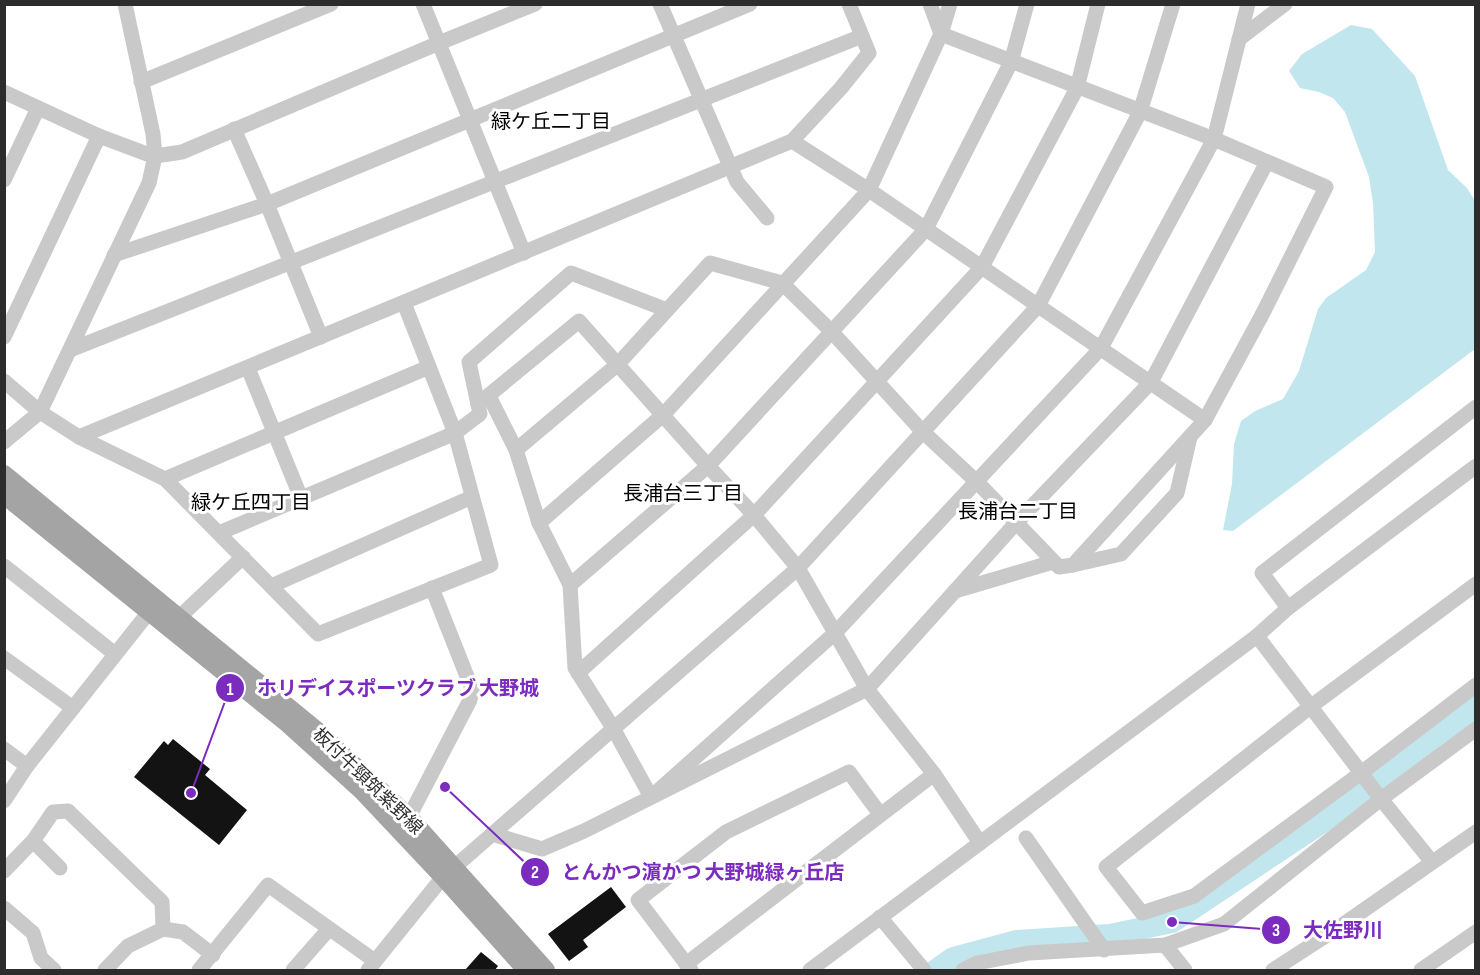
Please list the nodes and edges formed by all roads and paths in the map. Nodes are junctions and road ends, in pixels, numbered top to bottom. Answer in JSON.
{"nodes":[{"id":1,"x":125,"y":4,"type":"edge"},
{"id":2,"x":332,"y":4,"type":"edge"},
{"id":3,"x":423,"y":4,"type":"edge"},
{"id":4,"x":535,"y":4,"type":"edge"},
{"id":5,"x":660,"y":4,"type":"edge"},
{"id":6,"x":750,"y":4,"type":"edge"},
{"id":7,"x":849,"y":4,"type":"edge"},
{"id":8,"x":930,"y":4,"type":"edge"},
{"id":9,"x":950,"y":4,"type":"edge"},
{"id":10,"x":1027,"y":4,"type":"edge"},
{"id":11,"x":1098,"y":4,"type":"edge"},
{"id":12,"x":1173,"y":4,"type":"edge"},
{"id":13,"x":1248,"y":4,"type":"edge"},
{"id":14,"x":1284,"y":4,"type":"edge"},
{"id":15,"x":940,"y":34,"type":"junction"},
{"id":16,"x":674,"y":36,"type":"junction"},
{"id":17,"x":862,"y":36,"type":"junction"},
{"id":18,"x":1239,"y":39,"type":"junction"},
{"id":19,"x":438,"y":43,"type":"junction"},
{"id":20,"x":1011,"y":62,"type":"junction"},
{"id":21,"x":141,"y":82,"type":"junction"},
{"id":22,"x":1077,"y":88,"type":"junction"},
{"id":23,"x":4,"y":92,"type":"edge"},
{"id":24,"x":701,"y":100,"type":"junction"},
{"id":25,"x":38,"y":108,"type":"junction"},
{"id":26,"x":1140,"y":112,"type":"junction"},
{"id":27,"x":470,"y":120,"type":"junction"},
{"id":28,"x":234,"y":129,"type":"junction"},
{"id":29,"x":99,"y":136,"type":"junction"},
{"id":30,"x":1214,"y":140,"type":"junction"},
{"id":31,"x":792,"y":141,"type":"junction"},
{"id":32,"x":155,"y":156,"type":"junction"},
{"id":33,"x":1267,"y":162,"type":"junction"},
{"id":34,"x":731,"y":167,"type":"junction"},
{"id":35,"x":4,"y":180,"type":"edge"},
{"id":36,"x":495,"y":182,"type":"junction"},
{"id":37,"x":869,"y":190,"type":"junction"},
{"id":38,"x":267,"y":204,"type":"junction"},
{"id":39,"x":767,"y":218,"type":"dead end"},
{"id":40,"x":926,"y":229,"type":"junction"},
{"id":41,"x":524,"y":254,"type":"junction"},
{"id":42,"x":114,"y":255,"type":"junction"},
{"id":43,"x":290,"y":263,"type":"junction"},
{"id":44,"x":982,"y":267,"type":"junction"},
{"id":45,"x":782,"y":283,"type":"junction"},
{"id":46,"x":404,"y":303,"type":"junction"},
{"id":47,"x":1038,"y":306,"type":"junction"},
{"id":48,"x":667,"y":310,"type":"junction"},
{"id":49,"x":831,"y":331,"type":"junction"},
{"id":50,"x":4,"y":337,"type":"edge"},
{"id":51,"x":321,"y":337,"type":"junction"},
{"id":52,"x":1101,"y":348,"type":"junction"},
{"id":53,"x":70,"y":350,"type":"junction"},
{"id":54,"x":618,"y":364,"type":"junction"},
{"id":55,"x":429,"y":367,"type":"junction"},
{"id":56,"x":248,"y":368,"type":"junction"},
{"id":57,"x":4,"y":381,"type":"edge"},
{"id":58,"x":1151,"y":382,"type":"junction"},
{"id":59,"x":878,"y":383,"type":"junction"},
{"id":60,"x":484,"y":400,"type":"junction"},
{"id":61,"x":1476,"y":407,"type":"edge"},
{"id":62,"x":40,"y":412,"type":"junction"},
{"id":63,"x":664,"y":414,"type":"junction"},
{"id":64,"x":1205,"y":420,"type":"junction"},
{"id":65,"x":922,"y":431,"type":"junction"},
{"id":66,"x":274,"y":433,"type":"junction"},
{"id":67,"x":455,"y":433,"type":"junction"},
{"id":68,"x":1191,"y":434,"type":"junction"},
{"id":69,"x":79,"y":438,"type":"junction"},
{"id":70,"x":4,"y":442,"type":"edge"},
{"id":71,"x":516,"y":450,"type":"junction"},
{"id":72,"x":708,"y":466,"type":"junction"},
{"id":73,"x":1476,"y":466,"type":"edge"},
{"id":74,"x":4,"y":474,"type":"edge"},
{"id":75,"x":165,"y":479,"type":"junction"},
{"id":76,"x":978,"y":483,"type":"junction"},
{"id":77,"x":4,"y":495,"type":"edge"},
{"id":78,"x":472,"y":497,"type":"junction"},
{"id":79,"x":301,"y":498,"type":"junction"},
{"id":80,"x":754,"y":515,"type":"junction"},
{"id":81,"x":539,"y":523,"type":"junction"},
{"id":82,"x":1016,"y":523,"type":"junction"},
{"id":83,"x":219,"y":533,"type":"junction"},
{"id":84,"x":243,"y":557,"type":"junction"},
{"id":85,"x":1053,"y":562,"type":"junction"},
{"id":86,"x":1073,"y":565,"type":"junction"},
{"id":87,"x":4,"y":566,"type":"edge"},
{"id":88,"x":798,"y":568,"type":"junction"},
{"id":89,"x":1476,"y":584,"type":"edge"},
{"id":90,"x":570,"y":585,"type":"junction"},
{"id":91,"x":271,"y":586,"type":"junction"},
{"id":92,"x":432,"y":588,"type":"junction"},
{"id":93,"x":955,"y":591,"type":"junction"},
{"id":94,"x":1288,"y":608,"type":"junction"},
{"id":95,"x":149,"y":612,"type":"junction"},
{"id":96,"x":174,"y":623,"type":"junction"},
{"id":97,"x":835,"y":633,"type":"junction"},
{"id":98,"x":1257,"y":636,"type":"junction"},
{"id":99,"x":116,"y":654,"type":"junction"},
{"id":100,"x":4,"y":658,"type":"edge"},
{"id":101,"x":578,"y":673,"type":"junction"},
{"id":102,"x":1476,"y":685,"type":"edge"},
{"id":103,"x":867,"y":689,"type":"junction"},
{"id":104,"x":1310,"y":707,"type":"junction"},
{"id":105,"x":73,"y":708,"type":"junction"},
{"id":106,"x":613,"y":728,"type":"junction"},
{"id":107,"x":1476,"y":729,"type":"edge"},
{"id":108,"x":4,"y":749,"type":"edge"},
{"id":109,"x":27,"y":766,"type":"junction"},
{"id":110,"x":934,"y":774,"type":"junction"},
{"id":111,"x":1361,"y":774,"type":"junction"},
{"id":112,"x":651,"y":797,"type":"junction"},
{"id":113,"x":1381,"y":799,"type":"junction"},
{"id":114,"x":4,"y":801,"type":"edge"},
{"id":115,"x":880,"y":814,"type":"junction"},
{"id":116,"x":409,"y":817,"type":"junction"},
{"id":117,"x":1476,"y":832,"type":"edge"},
{"id":118,"x":492,"y":834,"type":"junction"},
{"id":119,"x":1026,"y":838,"type":"dead end"},
{"id":120,"x":33,"y":841,"type":"junction"},
{"id":121,"x":980,"y":843,"type":"junction"},
{"id":122,"x":1432,"y":862,"type":"junction"},
{"id":123,"x":60,"y":868,"type":"dead end"},
{"id":124,"x":4,"y":871,"type":"edge"},
{"id":125,"x":448,"y":873,"type":"junction"},
{"id":126,"x":5,"y":911,"type":"edge"},
{"id":127,"x":880,"y":917,"type":"junction"},
{"id":128,"x":164,"y":929,"type":"junction"},
{"id":129,"x":329,"y":929,"type":"junction"},
{"id":130,"x":1476,"y":932,"type":"edge"},
{"id":131,"x":1165,"y":945,"type":"junction"},
{"id":132,"x":1104,"y":950,"type":"junction"},
{"id":133,"x":213,"y":955,"type":"junction"},
{"id":134,"x":372,"y":966,"type":"edge"},
{"id":135,"x":688,"y":967,"type":"edge"},
{"id":136,"x":54,"y":970,"type":"edge"},
{"id":137,"x":105,"y":970,"type":"edge"},
{"id":138,"x":199,"y":970,"type":"edge"},
{"id":139,"x":293,"y":970,"type":"edge"},
{"id":140,"x":526,"y":970,"type":"edge"},
{"id":141,"x":546,"y":970,"type":"edge"},
{"id":142,"x":810,"y":970,"type":"edge"},
{"id":143,"x":924,"y":970,"type":"edge"},
{"id":144,"x":963,"y":970,"type":"edge"},
{"id":145,"x":1185,"y":970,"type":"edge"},
{"id":146,"x":1274,"y":970,"type":"edge"},
{"id":147,"x":1421,"y":970,"type":"edge"}],
"edges":[{"from":1,"to":21,"type":"street"},
{"from":2,"to":21,"type":"street"},
{"from":3,"to":19,"type":"street"},
{"from":4,"to":19,"type":"street"},
{"from":5,"to":16,"type":"street"},
{"from":6,"to":16,"type":"street"},
{"from":7,"to":17,"type":"street"},
{"from":8,"to":15,"type":"street"},
{"from":9,"to":15,"type":"street"},
{"from":10,"to":20,"type":"street"},
{"from":11,"to":22,"type":"street"},
{"from":12,"to":26,"type":"street"},
{"from":13,"to":18,"type":"street"},
{"from":14,"to":18,"type":"street"},
{"from":15,"to":20,"type":"street"},
{"from":15,"to":37,"type":"street"},
{"from":16,"to":24,"type":"street"},
{"from":16,"to":27,"type":"street"},
{"from":17,"to":24,"type":"street"},
{"from":17,"to":31,"type":"street"},
{"from":18,"to":30,"type":"street"},
{"from":19,"to":27,"type":"street"},
{"from":19,"to":28,"type":"street"},
{"from":20,"to":22,"type":"street"},
{"from":20,"to":40,"type":"street"},
{"from":21,"to":32,"type":"street"},
{"from":22,"to":26,"type":"street"},
{"from":22,"to":44,"type":"street"},
{"from":23,"to":25,"type":"street"},
{"from":24,"to":34,"type":"street"},
{"from":24,"to":36,"type":"street"},
{"from":25,"to":29,"type":"street"},
{"from":25,"to":35,"type":"street"},
{"from":26,"to":30,"type":"street"},
{"from":26,"to":47,"type":"street"},
{"from":27,"to":36,"type":"street"},
{"from":27,"to":38,"type":"street"},
{"from":28,"to":32,"type":"street"},
{"from":28,"to":38,"type":"street"},
{"from":29,"to":32,"type":"street"},
{"from":29,"to":50,"type":"street"},
{"from":30,"to":33,"type":"street"},
{"from":30,"to":52,"type":"street"},
{"from":31,"to":34,"type":"street"},
{"from":31,"to":37,"type":"street"},
{"from":32,"to":42,"type":"street"},
{"from":33,"to":58,"type":"street"},
{"from":33,"to":64,"type":"street"},
{"from":34,"to":39,"type":"street"},
{"from":34,"to":41,"type":"street"},
{"from":36,"to":41,"type":"street"},
{"from":36,"to":43,"type":"street"},
{"from":37,"to":40,"type":"street"},
{"from":37,"to":45,"type":"street"},
{"from":38,"to":42,"type":"street"},
{"from":38,"to":43,"type":"street"},
{"from":40,"to":44,"type":"street"},
{"from":40,"to":49,"type":"street"},
{"from":41,"to":46,"type":"street"},
{"from":42,"to":53,"type":"street"},
{"from":43,"to":51,"type":"street"},
{"from":43,"to":53,"type":"street"},
{"from":44,"to":47,"type":"street"},
{"from":44,"to":59,"type":"street"},
{"from":45,"to":48,"type":"street"},
{"from":45,"to":49,"type":"street"},
{"from":45,"to":63,"type":"street"},
{"from":46,"to":51,"type":"street"},
{"from":46,"to":55,"type":"street"},
{"from":47,"to":52,"type":"street"},
{"from":47,"to":65,"type":"street"},
{"from":48,"to":54,"type":"street"},
{"from":48,"to":60,"type":"street"},
{"from":49,"to":59,"type":"street"},
{"from":49,"to":72,"type":"street"},
{"from":51,"to":56,"type":"street"},
{"from":52,"to":58,"type":"street"},
{"from":52,"to":76,"type":"street"},
{"from":53,"to":62,"type":"street"},
{"from":54,"to":60,"type":"street"},
{"from":54,"to":63,"type":"street"},
{"from":54,"to":71,"type":"street"},
{"from":55,"to":66,"type":"street"},
{"from":55,"to":67,"type":"street"},
{"from":56,"to":66,"type":"street"},
{"from":56,"to":69,"type":"street"},
{"from":57,"to":62,"type":"street"},
{"from":58,"to":64,"type":"street"},
{"from":58,"to":82,"type":"street"},
{"from":59,"to":65,"type":"street"},
{"from":59,"to":80,"type":"street"},
{"from":60,"to":67,"type":"street"},
{"from":60,"to":71,"type":"street"},
{"from":61,"to":94,"type":"street"},
{"from":62,"to":69,"type":"street"},
{"from":62,"to":70,"type":"street"},
{"from":63,"to":72,"type":"street"},
{"from":63,"to":81,"type":"street"},
{"from":64,"to":68,"type":"street"},
{"from":65,"to":76,"type":"street"},
{"from":65,"to":88,"type":"street"},
{"from":66,"to":75,"type":"street"},
{"from":66,"to":79,"type":"street"},
{"from":67,"to":78,"type":"street"},
{"from":67,"to":79,"type":"street"},
{"from":68,"to":86,"type":"street"},
{"from":68,"to":86,"type":"street"},
{"from":69,"to":75,"type":"street"},
{"from":71,"to":81,"type":"street"},
{"from":72,"to":80,"type":"street"},
{"from":72,"to":90,"type":"street"},
{"from":73,"to":94,"type":"street"},
{"from":74,"to":96,"type":"main road","name":"板付牛頸筑紫野線"},
{"from":75,"to":83,"type":"street"},
{"from":76,"to":82,"type":"street"},
{"from":76,"to":97,"type":"street"},
{"from":77,"to":95,"type":"main road","name":"板付牛頸筑紫野線"},
{"from":78,"to":91,"type":"street"},
{"from":78,"to":92,"type":"street"},
{"from":79,"to":83,"type":"street"},
{"from":80,"to":88,"type":"street"},
{"from":80,"to":101,"type":"street"},
{"from":81,"to":90,"type":"street"},
{"from":82,"to":85,"type":"street"},
{"from":82,"to":93,"type":"street"},
{"from":83,"to":84,"type":"street"},
{"from":84,"to":91,"type":"street"},
{"from":84,"to":96,"type":"street"},
{"from":85,"to":86,"type":"street"},
{"from":85,"to":93,"type":"street"},
{"from":87,"to":99,"type":"street"},
{"from":88,"to":97,"type":"street"},
{"from":88,"to":106,"type":"street"},
{"from":89,"to":104,"type":"street"},
{"from":90,"to":101,"type":"street"},
{"from":91,"to":92,"type":"street"},
{"from":92,"to":116,"type":"street"},
{"from":93,"to":103,"type":"street"},
{"from":94,"to":98,"type":"street"},
{"from":95,"to":96,"type":"main road","name":"板付牛頸筑紫野線"},
{"from":95,"to":99,"type":"street"},
{"from":96,"to":116,"type":"main road","name":"板付牛頸筑紫野線"},
{"from":96,"to":125,"type":"main road","name":"板付牛頸筑紫野線"},
{"from":97,"to":103,"type":"street"},
{"from":97,"to":112,"type":"street"},
{"from":98,"to":104,"type":"street"},
{"from":98,"to":121,"type":"street"},
{"from":99,"to":105,"type":"street"},
{"from":100,"to":105,"type":"street"},
{"from":101,"to":106,"type":"street"},
{"from":102,"to":111,"type":"street"},
{"from":103,"to":110,"type":"street"},
{"from":103,"to":112,"type":"street"},
{"from":104,"to":111,"type":"street"},
{"from":104,"to":111,"type":"street"},
{"from":105,"to":109,"type":"street"},
{"from":106,"to":112,"type":"street"},
{"from":106,"to":118,"type":"street"},
{"from":107,"to":113,"type":"street"},
{"from":108,"to":109,"type":"street"},
{"from":109,"to":114,"type":"street"},
{"from":110,"to":115,"type":"street"},
{"from":110,"to":121,"type":"street"},
{"from":111,"to":113,"type":"street"},
{"from":112,"to":118,"type":"street"},
{"from":113,"to":122,"type":"street"},
{"from":113,"to":131,"type":"street"},
{"from":115,"to":135,"type":"street"},
{"from":115,"to":135,"type":"street"},
{"from":116,"to":125,"type":"main road","name":"板付牛頸筑紫野線"},
{"from":117,"to":122,"type":"street"},
{"from":118,"to":125,"type":"street"},
{"from":119,"to":132,"type":"street"},
{"from":120,"to":123,"type":"street"},
{"from":120,"to":124,"type":"street"},
{"from":120,"to":128,"type":"street"},
{"from":121,"to":127,"type":"street"},
{"from":122,"to":146,"type":"street"},
{"from":125,"to":134,"type":"street"},
{"from":125,"to":140,"type":"main road","name":"板付牛頸筑紫野線"},
{"from":125,"to":141,"type":"main road","name":"板付牛頸筑紫野線"},
{"from":126,"to":136,"type":"street"},
{"from":127,"to":142,"type":"street"},
{"from":127,"to":143,"type":"street"},
{"from":128,"to":133,"type":"street"},
{"from":128,"to":137,"type":"street"},
{"from":129,"to":133,"type":"street"},
{"from":129,"to":134,"type":"street"},
{"from":129,"to":139,"type":"street"},
{"from":130,"to":147,"type":"street"},
{"from":131,"to":132,"type":"street"},
{"from":131,"to":145,"type":"street"},
{"from":132,"to":144,"type":"street"},
{"from":133,"to":138,"type":"street"}]}
